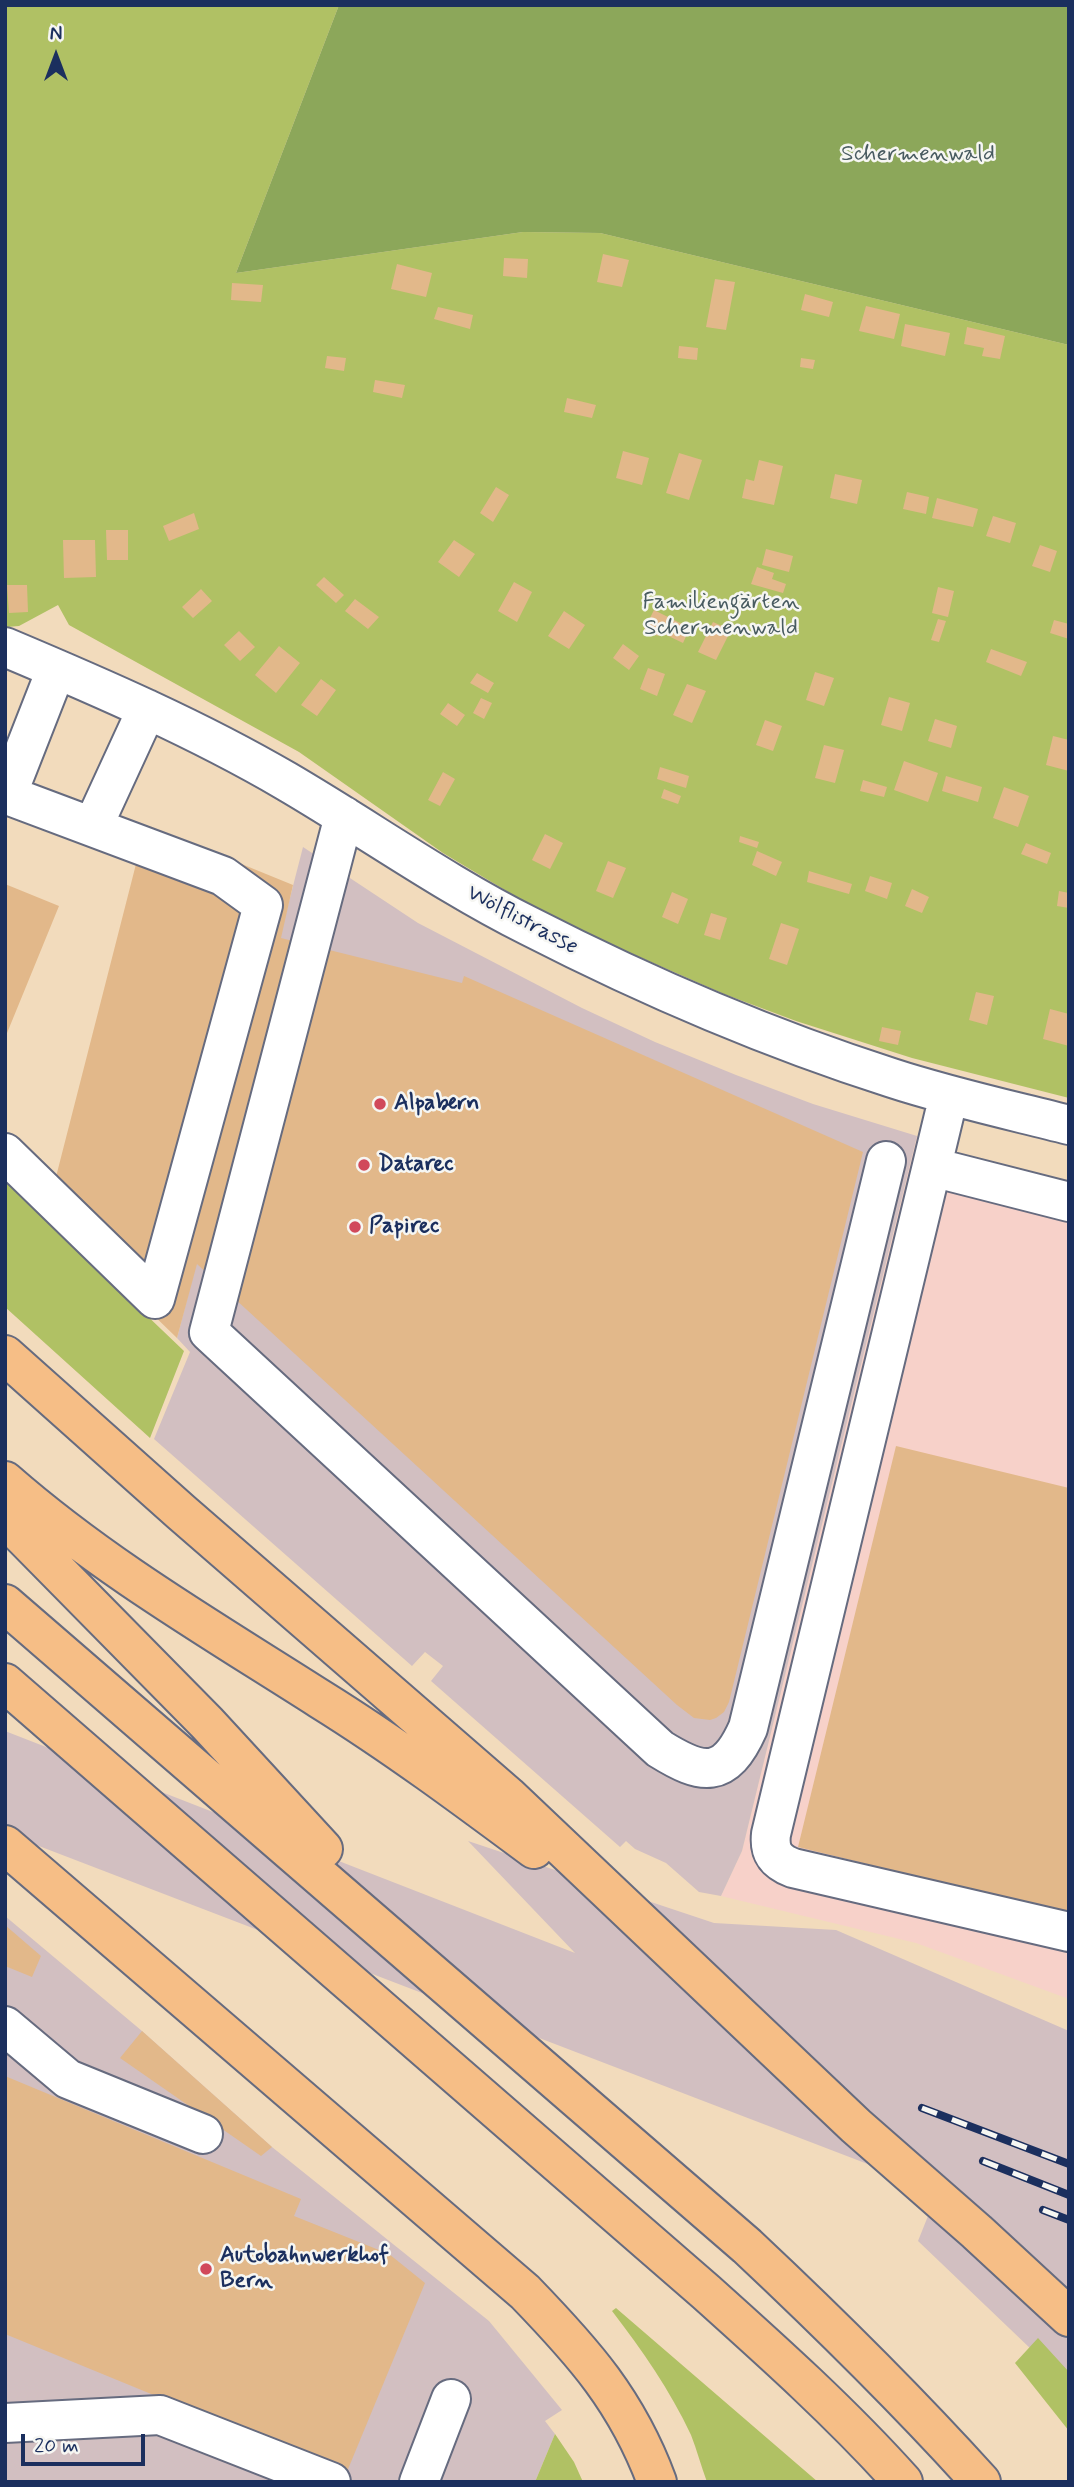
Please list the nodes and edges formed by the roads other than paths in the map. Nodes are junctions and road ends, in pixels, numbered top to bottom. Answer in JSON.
{"nodes":[{"id":1,"x":31,"y":658,"type":"edge"},
{"id":2,"x":147,"y":709,"type":"junction"},
{"id":3,"x":5,"y":727,"type":"edge"},
{"id":4,"x":100,"y":811,"type":"dead end"},
{"id":5,"x":344,"y":816,"type":"junction"},
{"id":6,"x":949,"y":1095,"type":"junction"},
{"id":7,"x":1069,"y":1125,"type":"edge"},
{"id":8,"x":5,"y":1153,"type":"edge"},
{"id":9,"x":886,"y":1161,"type":"dead end"},
{"id":10,"x":932,"y":1167,"type":"junction"},
{"id":11,"x":1069,"y":1202,"type":"edge"},
{"id":12,"x":5,"y":1355,"type":"edge"},
{"id":13,"x":5,"y":1481,"type":"edge"},
{"id":14,"x":5,"y":1518,"type":"edge"},
{"id":15,"x":5,"y":1604,"type":"edge"},
{"id":16,"x":5,"y":1683,"type":"edge"},
{"id":17,"x":5,"y":1713,"type":"edge"},
{"id":18,"x":146,"y":1805,"type":"junction"},
{"id":19,"x":5,"y":1845,"type":"edge"},
{"id":20,"x":1069,"y":1932,"type":"edge"},
{"id":21,"x":662,"y":1944,"type":"junction"},
{"id":22,"x":452,"y":1990,"type":"junction"},
{"id":23,"x":5,"y":2025,"type":"edge"},
{"id":24,"x":203,"y":2134,"type":"dead end"},
{"id":25,"x":1069,"y":2317,"type":"edge"},
{"id":26,"x":451,"y":2399,"type":"dead end"},
{"id":27,"x":5,"y":2423,"type":"edge"},
{"id":28,"x":331,"y":2482,"type":"edge"},
{"id":29,"x":419,"y":2482,"type":"edge"},
{"id":30,"x":657,"y":2482,"type":"edge"},
{"id":31,"x":903,"y":2482,"type":"edge"},
{"id":32,"x":981,"y":2482,"type":"edge"}],
"edges":[{"from":1,"to":2,"type":"lane","name":"Wölflistrasse"},
{"from":1,"to":3,"type":"lane"},
{"from":1,"to":8,"type":"lane"},
{"from":2,"to":4,"type":"lane"},
{"from":2,"to":5,"type":"lane","name":"Wölflistrasse"},
{"from":5,"to":6,"type":"lane","name":"Wölflistrasse"},
{"from":5,"to":9,"type":"lane"},
{"from":6,"to":7,"type":"lane","name":"Wölflistrasse"},
{"from":6,"to":10,"type":"lane"},
{"from":10,"to":11,"type":"lane"},
{"from":10,"to":20,"type":"lane"},
{"from":12,"to":21,"type":"highway"},
{"from":13,"to":21,"type":"highway"},
{"from":14,"to":22,"type":"highway"},
{"from":15,"to":22,"type":"highway"},
{"from":16,"to":18,"type":"highway"},
{"from":17,"to":18,"type":"highway"},
{"from":18,"to":31,"type":"highway"},
{"from":19,"to":30,"type":"highway"},
{"from":21,"to":25,"type":"highway"},
{"from":22,"to":32,"type":"highway"},
{"from":23,"to":24,"type":"lane"},
{"from":26,"to":29,"type":"lane"},
{"from":27,"to":28,"type":"lane"}]}
